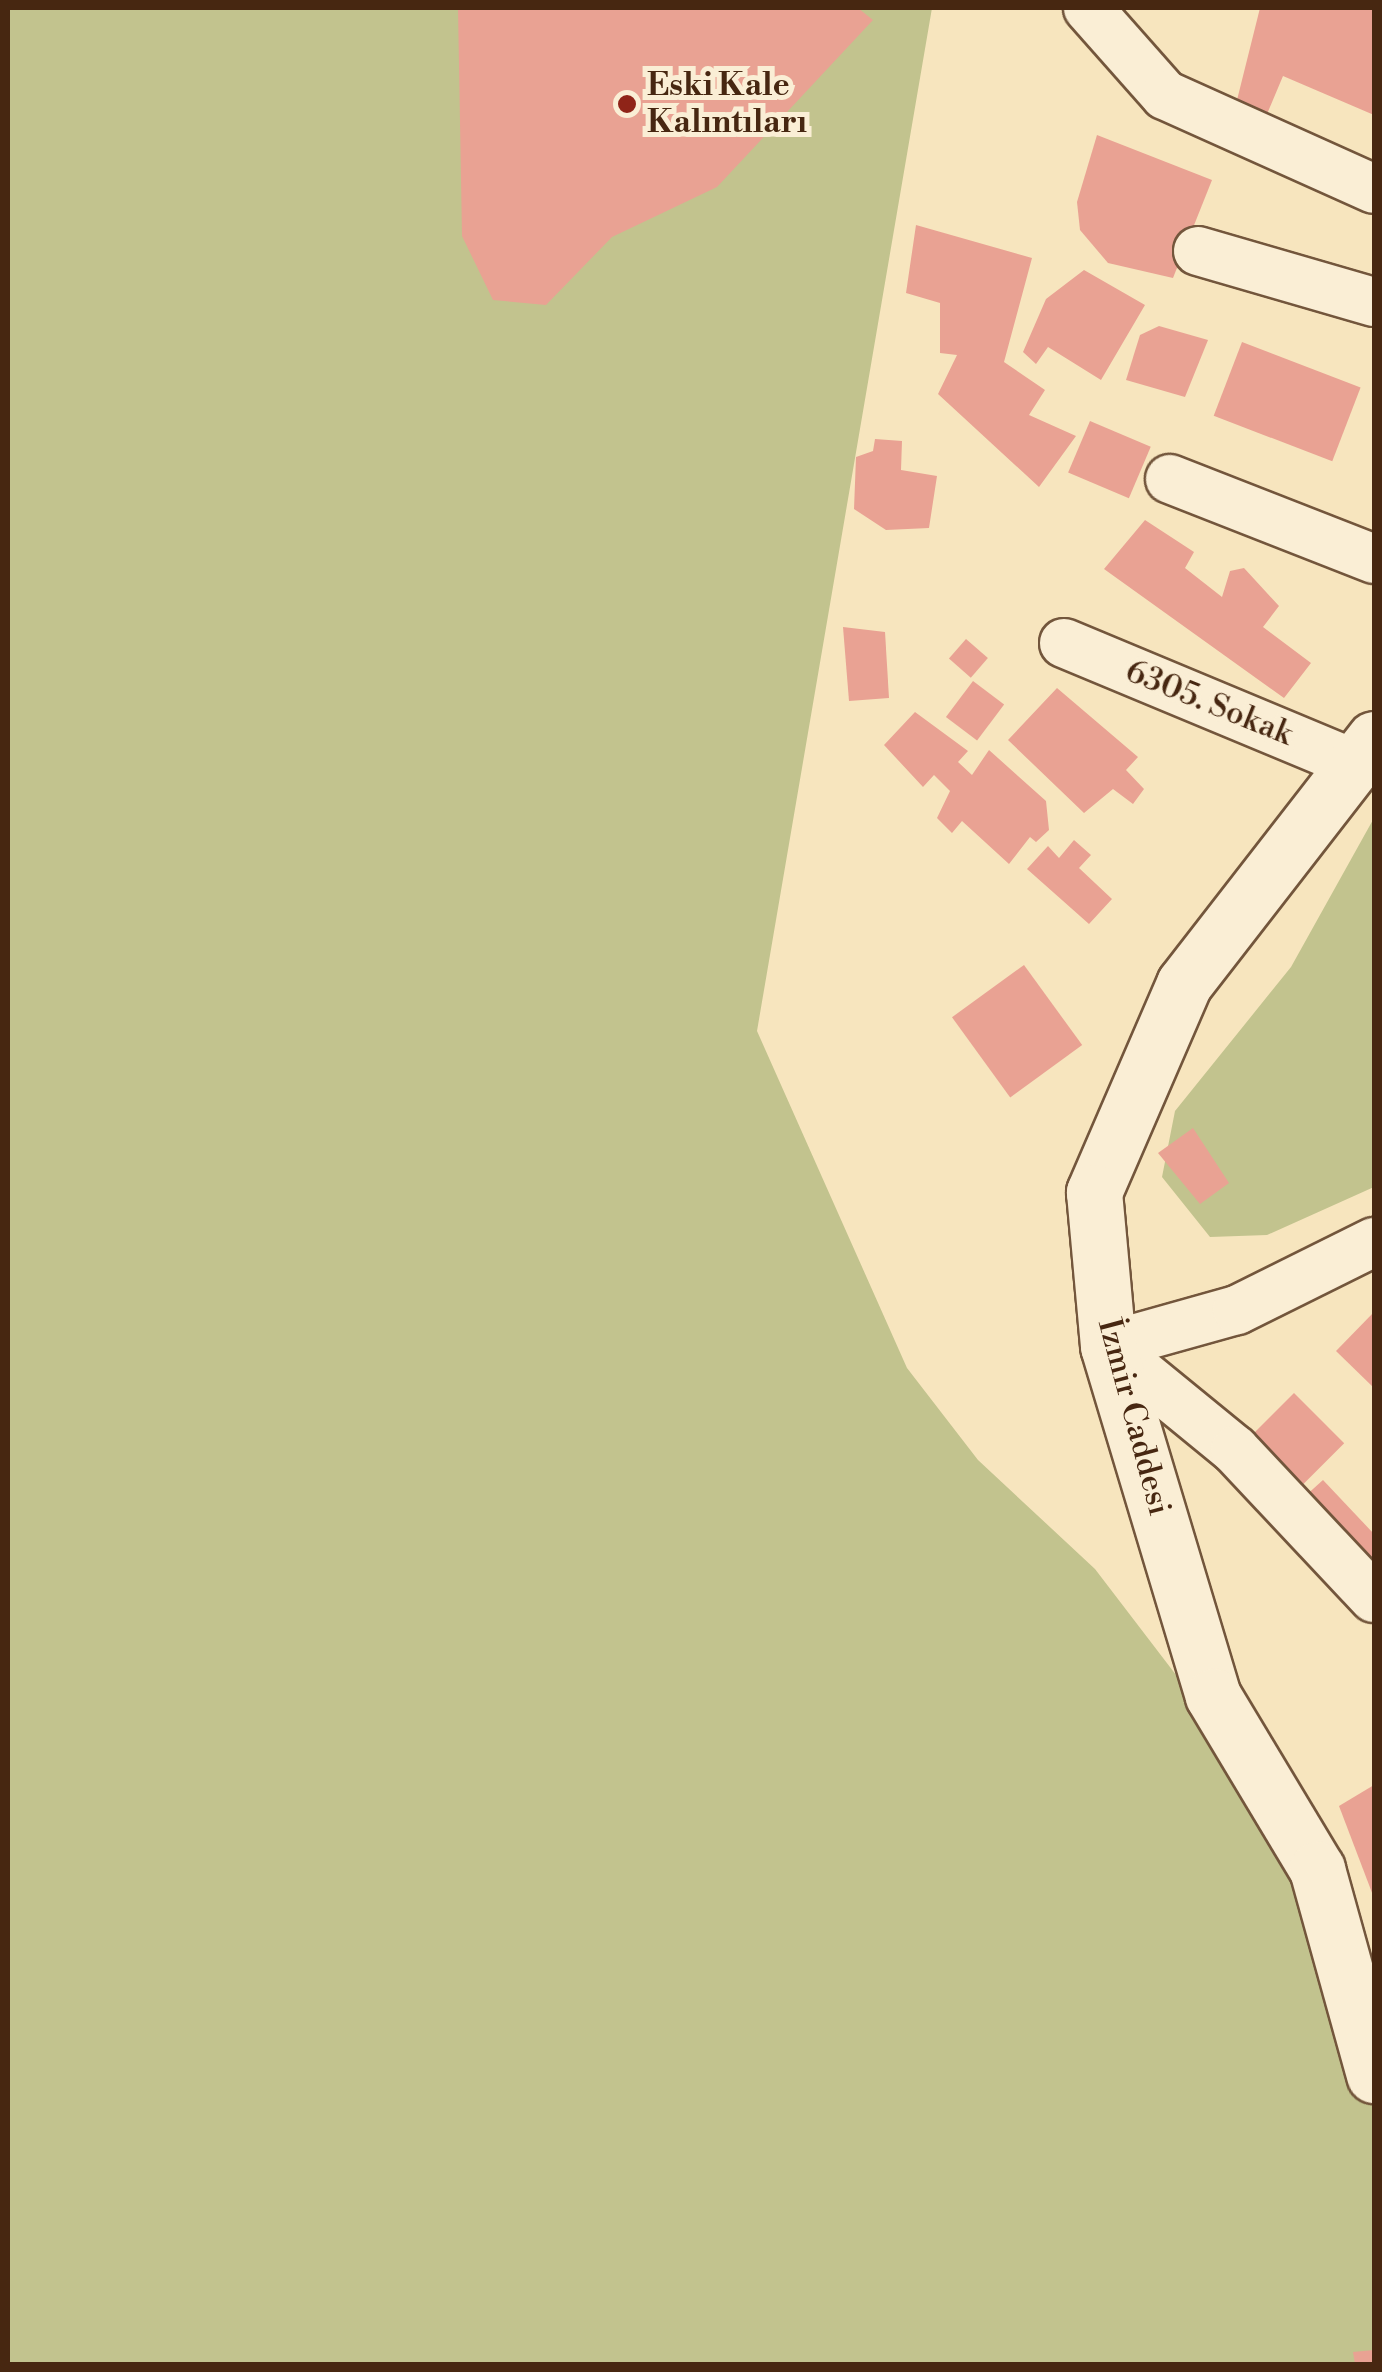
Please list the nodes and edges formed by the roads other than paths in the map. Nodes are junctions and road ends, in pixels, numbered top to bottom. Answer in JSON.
{"nodes":[{"id":1,"x":1088,"y":8,"type":"edge"},
{"id":2,"x":1374,"y":189,"type":"edge"},
{"id":3,"x":1198,"y":251,"type":"dead end"},
{"id":4,"x":1374,"y":302,"type":"edge"},
{"id":5,"x":1170,"y":479,"type":"dead end"},
{"id":6,"x":1374,"y":559,"type":"edge"},
{"id":7,"x":1064,"y":643,"type":"dead end"},
{"id":8,"x":1365,"y":751,"type":"edge"},
{"id":9,"x":1374,"y":1242,"type":"edge"},
{"id":10,"x":1108,"y":1346,"type":"junction"},
{"id":11,"x":1374,"y":1598,"type":"edge"},
{"id":12,"x":1374,"y":2075,"type":"edge"}],
"edges":[{"from":1,"to":2,"type":"street"},
{"from":3,"to":4,"type":"street"},
{"from":5,"to":6,"type":"street"},
{"from":7,"to":8,"type":"street","name":"6305. Sokak"},
{"from":8,"to":10,"type":"street","name":"İzmir Caddesi"},
{"from":9,"to":10,"type":"street"},
{"from":10,"to":11,"type":"street"},
{"from":10,"to":12,"type":"street","name":"İzmir Caddesi"}]}
